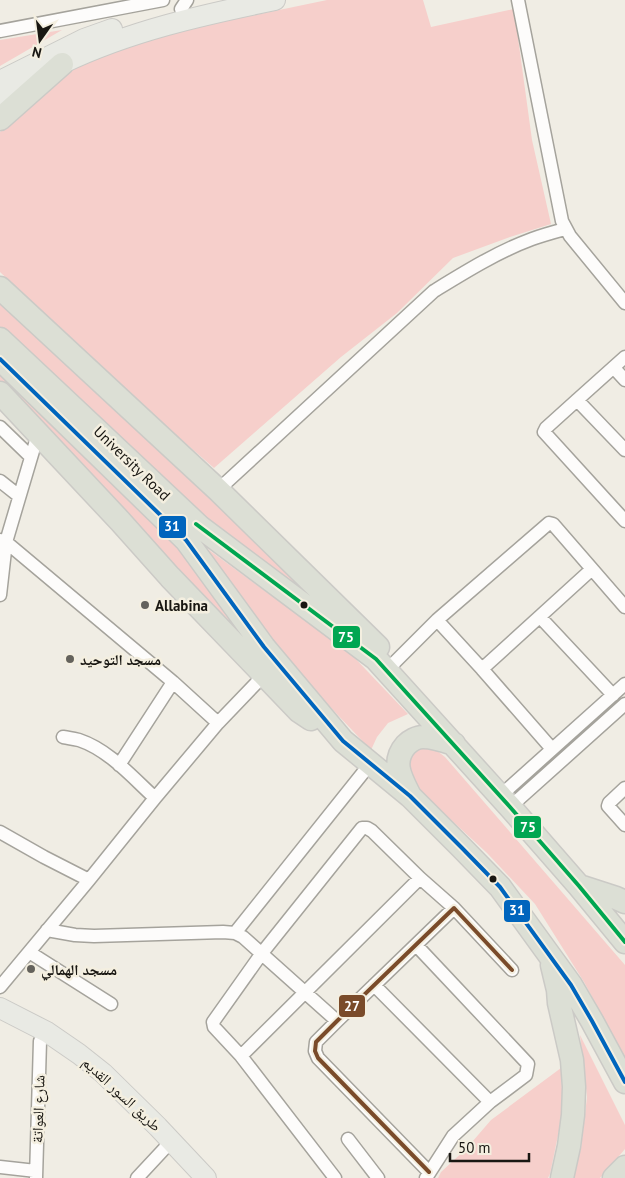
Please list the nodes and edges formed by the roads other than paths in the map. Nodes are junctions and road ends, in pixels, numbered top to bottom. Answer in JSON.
{"nodes":[{"id":1,"x":163,"y":0,"type":"edge"},
{"id":2,"x":218,"y":0,"type":"edge"},
{"id":3,"x":274,"y":0,"type":"edge"},
{"id":4,"x":518,"y":0,"type":"edge"},
{"id":5,"x":240,"y":3,"type":"edge"},
{"id":6,"x":184,"y":5,"type":"edge"},
{"id":7,"x":0,"y":31,"type":"edge"},
{"id":8,"x":62,"y":64,"type":"junction"},
{"id":9,"x":0,"y":81,"type":"edge"},
{"id":10,"x":0,"y":99,"type":"edge"},
{"id":11,"x":0,"y":119,"type":"edge"},
{"id":12,"x":565,"y":229,"type":"junction"},
{"id":13,"x":0,"y":289,"type":"edge"},
{"id":14,"x":625,"y":303,"type":"edge"},
{"id":15,"x":0,"y":339,"type":"edge"},
{"id":16,"x":625,"y":357,"type":"edge"},
{"id":17,"x":0,"y":359,"type":"edge"},
{"id":18,"x":614,"y":368,"type":"junction"},
{"id":19,"x":22,"y":369,"type":"junction"},
{"id":20,"x":625,"y":380,"type":"edge"},
{"id":21,"x":0,"y":393,"type":"edge"},
{"id":22,"x":577,"y":400,"type":"junction"},
{"id":23,"x":0,"y":427,"type":"edge"},
{"id":24,"x":38,"y":434,"type":"junction"},
{"id":25,"x":625,"y":450,"type":"edge"},
{"id":26,"x":31,"y":457,"type":"junction"},
{"id":27,"x":0,"y":481,"type":"edge"},
{"id":28,"x":218,"y":490,"type":"junction"},
{"id":29,"x":19,"y":496,"type":"junction"},
{"id":30,"x":625,"y":521,"type":"edge"},
{"id":31,"x":3,"y":541,"type":"edge"},
{"id":32,"x":592,"y":569,"type":"junction"},
{"id":33,"x":0,"y":595,"type":"edge"},
{"id":34,"x":625,"y":607,"type":"edge"},
{"id":35,"x":540,"y":617,"type":"junction"},
{"id":36,"x":437,"y":620,"type":"junction"},
{"id":37,"x":382,"y":664,"type":"junction"},
{"id":38,"x":482,"y":669,"type":"junction"},
{"id":39,"x":264,"y":675,"type":"junction"},
{"id":40,"x":173,"y":682,"type":"junction"},
{"id":41,"x":625,"y":684,"type":"edge"},
{"id":42,"x":613,"y":695,"type":"junction"},
{"id":43,"x":625,"y":704,"type":"edge"},
{"id":44,"x":218,"y":722,"type":"junction"},
{"id":45,"x":64,"y":737,"type":"dead end"},
{"id":46,"x":343,"y":741,"type":"junction"},
{"id":47,"x":454,"y":744,"type":"junction"},
{"id":48,"x":552,"y":748,"type":"junction"},
{"id":49,"x":370,"y":764,"type":"junction"},
{"id":50,"x":119,"y":765,"type":"junction"},
{"id":51,"x":625,"y":788,"type":"edge"},
{"id":52,"x":410,"y":796,"type":"junction"},
{"id":53,"x":155,"y":798,"type":"junction"},
{"id":54,"x":505,"y":802,"type":"junction"},
{"id":55,"x":625,"y":825,"type":"edge"},
{"id":56,"x":0,"y":832,"type":"edge"},
{"id":57,"x":420,"y":878,"type":"junction"},
{"id":58,"x":89,"y":880,"type":"junction"},
{"id":59,"x":579,"y":886,"type":"junction"},
{"id":60,"x":625,"y":902,"type":"edge"},
{"id":61,"x":454,"y":908,"type":"junction"},
{"id":62,"x":47,"y":930,"type":"junction"},
{"id":63,"x":234,"y":933,"type":"junction"},
{"id":64,"x":625,"y":942,"type":"edge"},
{"id":65,"x":416,"y":945,"type":"junction"},
{"id":66,"x":29,"y":952,"type":"junction"},
{"id":67,"x":262,"y":953,"type":"junction"},
{"id":68,"x":551,"y":959,"type":"junction"},
{"id":69,"x":512,"y":970,"type":"dead end"},
{"id":70,"x":374,"y":985,"type":"junction"},
{"id":71,"x":0,"y":987,"type":"edge"},
{"id":72,"x":304,"y":992,"type":"junction"},
{"id":73,"x":111,"y":1004,"type":"dead end"},
{"id":74,"x":0,"y":1008,"type":"edge"},
{"id":75,"x":0,"y":1021,"type":"edge"},
{"id":76,"x":337,"y":1021,"type":"junction"},
{"id":77,"x":40,"y":1041,"type":"junction"},
{"id":78,"x":240,"y":1056,"type":"junction"},
{"id":79,"x":625,"y":1082,"type":"edge"},
{"id":80,"x":490,"y":1102,"type":"junction"},
{"id":81,"x":348,"y":1139,"type":"dead end"},
{"id":82,"x":165,"y":1148,"type":"junction"},
{"id":83,"x":625,"y":1167,"type":"edge"},
{"id":84,"x":0,"y":1168,"type":"edge"},
{"id":85,"x":36,"y":1174,"type":"edge"},
{"id":86,"x":427,"y":1175,"type":"edge"},
{"id":87,"x":137,"y":1178,"type":"edge"},
{"id":88,"x":191,"y":1178,"type":"edge"},
{"id":89,"x":206,"y":1178,"type":"edge"},
{"id":90,"x":336,"y":1178,"type":"edge"},
{"id":91,"x":378,"y":1178,"type":"edge"},
{"id":92,"x":562,"y":1178,"type":"edge"},
{"id":93,"x":614,"y":1178,"type":"edge"}],
"edges":[{"from":1,"to":7,"type":"street"},
{"from":2,"to":6,"type":"main road"},
{"from":3,"to":5,"type":"main road"},
{"from":4,"to":12,"type":"street"},
{"from":5,"to":8,"type":"main road"},
{"from":6,"to":9,"type":"main road"},
{"from":8,"to":10,"type":"main road"},
{"from":8,"to":11,"type":"highway"},
{"from":12,"to":14,"type":"street"},
{"from":12,"to":28,"type":"street"},
{"from":13,"to":28,"type":"highway"},
{"from":15,"to":19,"type":"highway","name":"University Road"},
{"from":16,"to":18,"type":"street"},
{"from":17,"to":19,"type":"highway","name":"University Road"},
{"from":18,"to":20,"type":"street"},
{"from":18,"to":22,"type":"street"},
{"from":19,"to":37,"type":"highway","name":"University Road"},
{"from":19,"to":46,"type":"highway","name":"University Road"},
{"from":21,"to":24,"type":"highway"},
{"from":22,"to":25,"type":"street"},
{"from":22,"to":30,"type":"street"},
{"from":23,"to":26,"type":"street"},
{"from":24,"to":26,"type":"street"},
{"from":24,"to":39,"type":"highway"},
{"from":26,"to":29,"type":"street"},
{"from":27,"to":29,"type":"street"},
{"from":28,"to":37,"type":"highway"},
{"from":29,"to":31,"type":"street"},
{"from":31,"to":33,"type":"street"},
{"from":31,"to":40,"type":"street"},
{"from":32,"to":34,"type":"street"},
{"from":32,"to":35,"type":"street"},
{"from":32,"to":36,"type":"street"},
{"from":35,"to":38,"type":"street"},
{"from":35,"to":42,"type":"street"},
{"from":36,"to":37,"type":"street"},
{"from":36,"to":38,"type":"street"},
{"from":37,"to":47,"type":"highway","name":"University Road"},
{"from":38,"to":48,"type":"street"},
{"from":39,"to":44,"type":"street"},
{"from":39,"to":46,"type":"highway"},
{"from":40,"to":44,"type":"street"},
{"from":40,"to":50,"type":"street"},
{"from":41,"to":42,"type":"street"},
{"from":42,"to":48,"type":"street"},
{"from":43,"to":54,"type":"street"},
{"from":44,"to":53,"type":"street"},
{"from":45,"to":50,"type":"street"},
{"from":46,"to":49,"type":"highway","name":"University Road"},
{"from":47,"to":52,"type":"highway"},
{"from":47,"to":54,"type":"highway","name":"University Road"},
{"from":48,"to":54,"type":"street"},
{"from":49,"to":52,"type":"highway","name":"University Road"},
{"from":49,"to":63,"type":"street"},
{"from":50,"to":53,"type":"street"},
{"from":51,"to":55,"type":"street"},
{"from":52,"to":68,"type":"highway","name":"University Road"},
{"from":53,"to":58,"type":"street"},
{"from":54,"to":59,"type":"highway","name":"University Road"},
{"from":56,"to":58,"type":"street"},
{"from":57,"to":61,"type":"street"},
{"from":57,"to":67,"type":"street"},
{"from":57,"to":72,"type":"street"},
{"from":58,"to":62,"type":"street"},
{"from":59,"to":60,"type":"highway"},
{"from":59,"to":64,"type":"highway","name":"University Road"},
{"from":61,"to":65,"type":"street"},
{"from":61,"to":69,"type":"street"},
{"from":62,"to":63,"type":"street"},
{"from":62,"to":66,"type":"street"},
{"from":63,"to":67,"type":"street"},
{"from":65,"to":70,"type":"street"},
{"from":65,"to":80,"type":"street"},
{"from":66,"to":71,"type":"street"},
{"from":66,"to":73,"type":"street"},
{"from":67,"to":72,"type":"street"},
{"from":67,"to":78,"type":"street"},
{"from":68,"to":79,"type":"highway","name":"University Road"},
{"from":68,"to":92,"type":"highway"},
{"from":70,"to":76,"type":"street"},
{"from":70,"to":80,"type":"street"},
{"from":72,"to":76,"type":"street"},
{"from":72,"to":78,"type":"street"},
{"from":74,"to":89,"type":"main road","name":"طريق السور القديم"},
{"from":75,"to":77,"type":"main road","name":"طريق السور القديم"},
{"from":76,"to":86,"type":"street"},
{"from":77,"to":82,"type":"main road","name":"طريق السور القديم"},
{"from":77,"to":85,"type":"street","name":"شارع العواتة"},
{"from":78,"to":90,"type":"street"},
{"from":80,"to":86,"type":"street"},
{"from":81,"to":91,"type":"street"},
{"from":82,"to":87,"type":"street"},
{"from":82,"to":88,"type":"main road","name":"طريق السور القديم"},
{"from":83,"to":93,"type":"highway"},
{"from":84,"to":85,"type":"street"}]}
